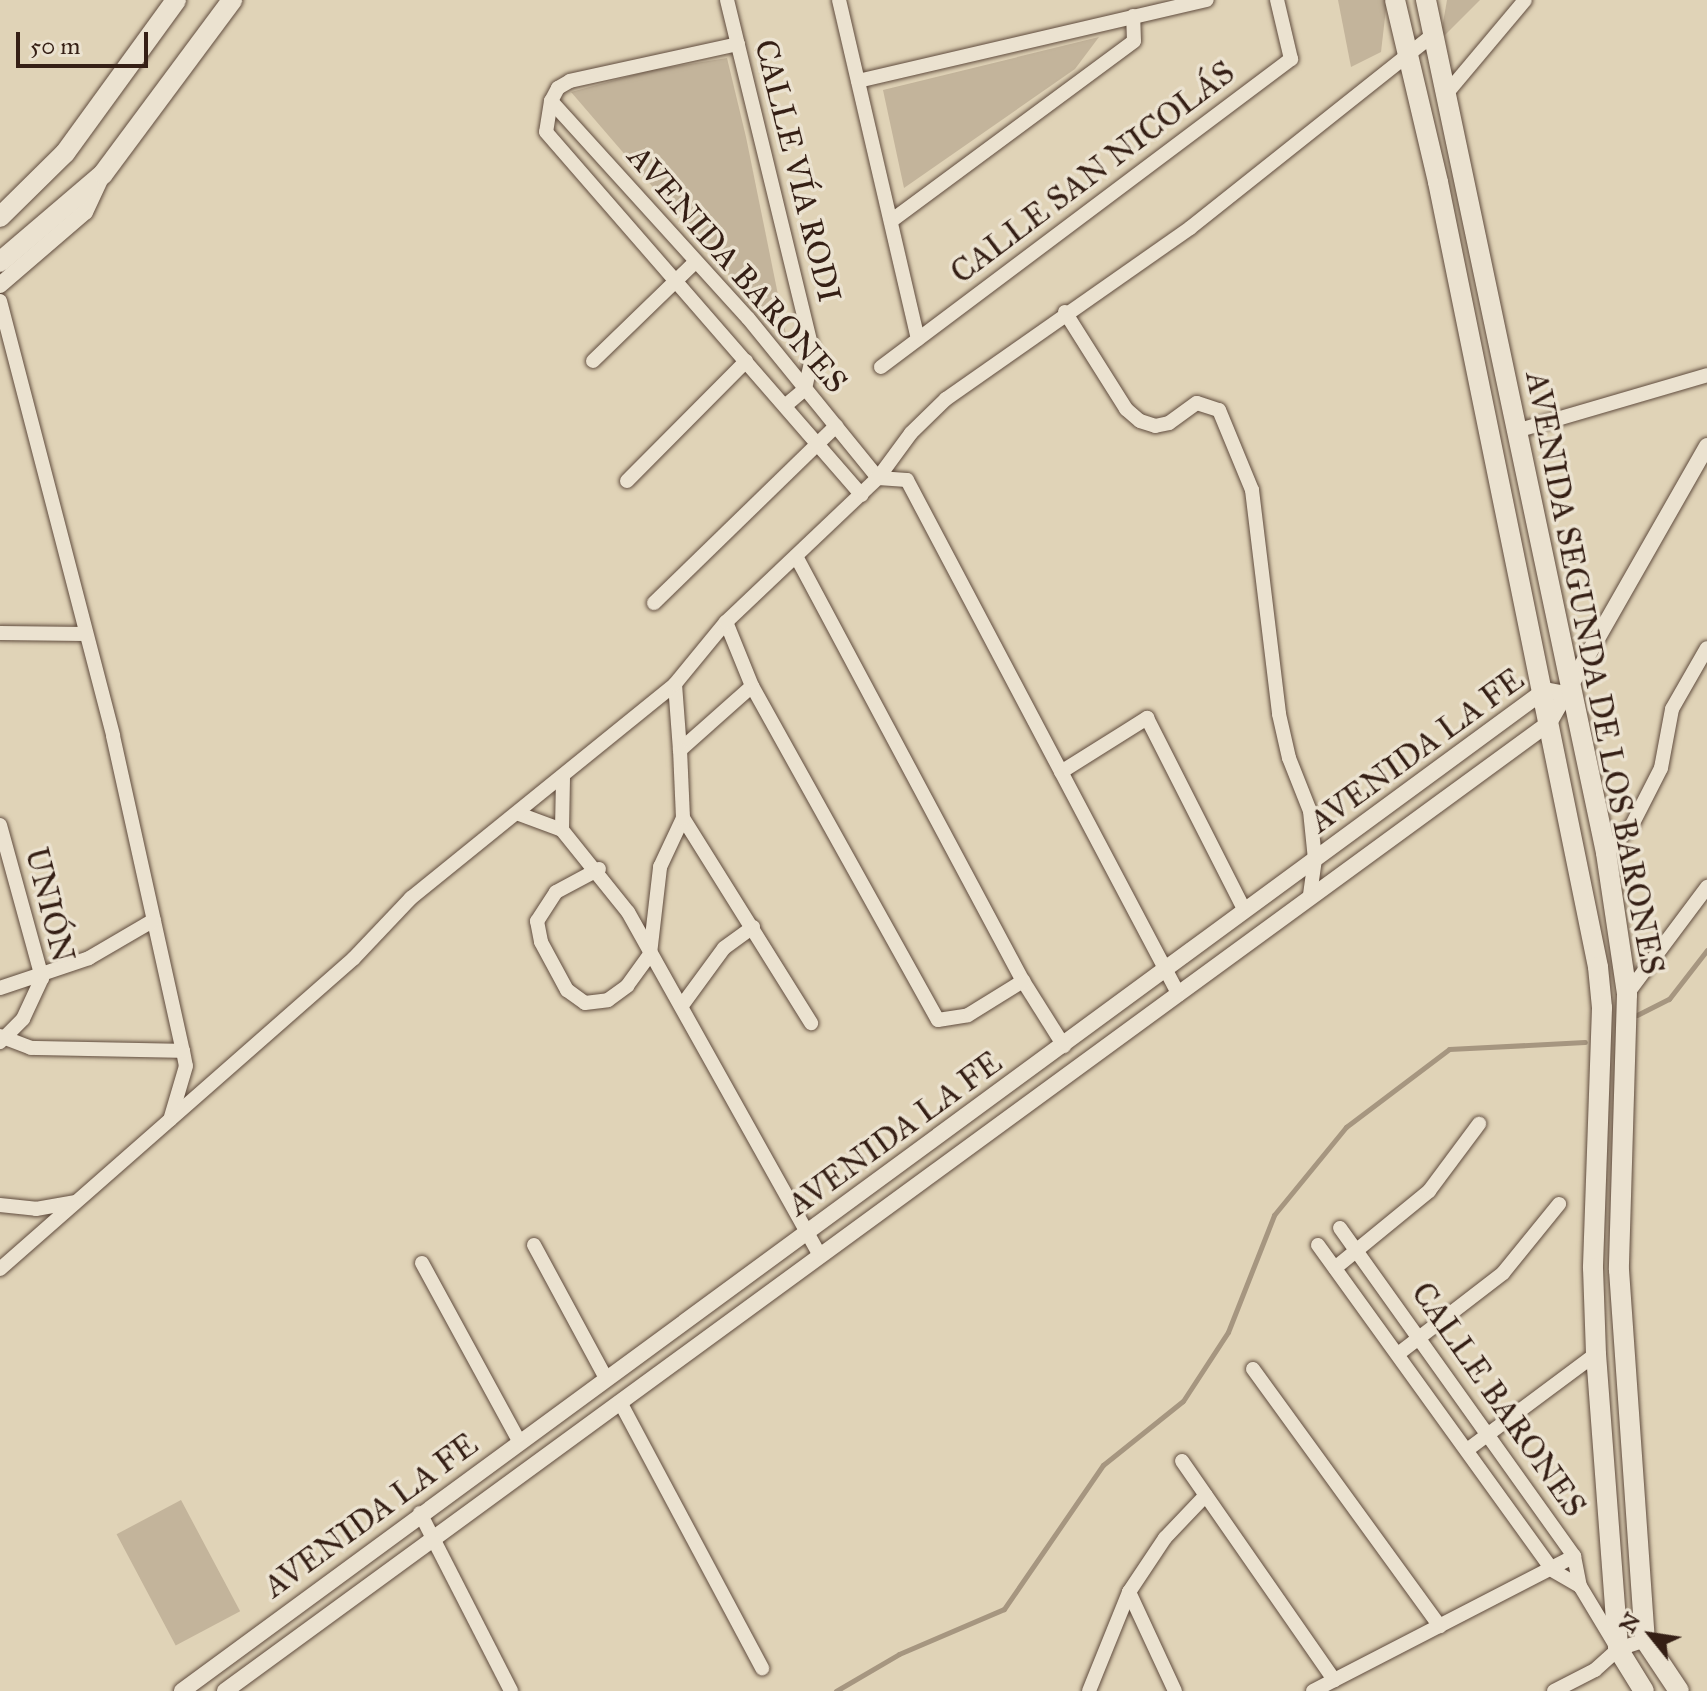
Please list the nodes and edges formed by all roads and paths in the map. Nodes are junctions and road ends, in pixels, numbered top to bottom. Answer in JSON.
{"nodes":[{"id":1,"x":176,"y":0,"type":"edge"},
{"id":2,"x":232,"y":0,"type":"edge"},
{"id":3,"x":727,"y":0,"type":"edge"},
{"id":4,"x":839,"y":0,"type":"edge"},
{"id":5,"x":1207,"y":0,"type":"edge"},
{"id":6,"x":1277,"y":0,"type":"edge"},
{"id":7,"x":1395,"y":0,"type":"edge"},
{"id":8,"x":1426,"y":0,"type":"edge"},
{"id":9,"x":1525,"y":0,"type":"edge"},
{"id":10,"x":1133,"y":16,"type":"junction"},
{"id":11,"x":1435,"y":33,"type":"junction"},
{"id":12,"x":738,"y":44,"type":"junction"},
{"id":13,"x":1408,"y":56,"type":"junction"},
{"id":14,"x":858,"y":81,"type":"junction"},
{"id":15,"x":1447,"y":93,"type":"junction"},
{"id":16,"x":551,"y":101,"type":"junction"},
{"id":17,"x":103,"y":174,"type":"junction"},
{"id":18,"x":0,"y":217,"type":"edge"},
{"id":19,"x":891,"y":221,"type":"junction"},
{"id":20,"x":0,"y":262,"type":"edge"},
{"id":21,"x":695,"y":262,"type":"junction"},
{"id":22,"x":675,"y":281,"type":"junction"},
{"id":23,"x":0,"y":285,"type":"edge"},
{"id":24,"x":0,"y":301,"type":"edge"},
{"id":25,"x":1065,"y":312,"type":"junction"},
{"id":26,"x":918,"y":339,"type":"junction"},
{"id":27,"x":593,"y":361,"type":"dead end"},
{"id":28,"x":746,"y":361,"type":"junction"},
{"id":29,"x":881,"y":367,"type":"dead end"},
{"id":30,"x":1707,"y":375,"type":"edge"},
{"id":31,"x":805,"y":389,"type":"junction"},
{"id":32,"x":786,"y":405,"type":"junction"},
{"id":33,"x":836,"y":426,"type":"junction"},
{"id":34,"x":1516,"y":431,"type":"junction"},
{"id":35,"x":817,"y":443,"type":"junction"},
{"id":36,"x":1707,"y":446,"type":"edge"},
{"id":37,"x":878,"y":478,"type":"junction"},
{"id":38,"x":627,"y":481,"type":"dead end"},
{"id":39,"x":861,"y":495,"type":"junction"},
{"id":40,"x":797,"y":558,"type":"junction"},
{"id":41,"x":654,"y":603,"type":"dead end"},
{"id":42,"x":726,"y":622,"type":"junction"},
{"id":43,"x":0,"y":633,"type":"edge"},
{"id":44,"x":85,"y":634,"type":"junction"},
{"id":45,"x":1707,"y":648,"type":"edge"},
{"id":46,"x":675,"y":684,"type":"junction"},
{"id":47,"x":752,"y":686,"type":"junction"},
{"id":48,"x":1545,"y":690,"type":"junction"},
{"id":49,"x":1570,"y":695,"type":"junction"},
{"id":50,"x":1549,"y":723,"type":"junction"},
{"id":51,"x":680,"y":750,"type":"junction"},
{"id":52,"x":1061,"y":772,"type":"junction"},
{"id":53,"x":563,"y":776,"type":"junction"},
{"id":54,"x":519,"y":814,"type":"junction"},
{"id":55,"x":683,"y":818,"type":"junction"},
{"id":56,"x":0,"y":825,"type":"edge"},
{"id":57,"x":562,"y":830,"type":"junction"},
{"id":58,"x":1606,"y":853,"type":"junction"},
{"id":59,"x":1315,"y":859,"type":"junction"},
{"id":60,"x":599,"y":869,"type":"junction"},
{"id":61,"x":1707,"y":887,"type":"edge"},
{"id":62,"x":1310,"y":894,"type":"junction"},
{"id":63,"x":1245,"y":911,"type":"junction"},
{"id":64,"x":154,"y":920,"type":"junction"},
{"id":65,"x":753,"y":927,"type":"junction"},
{"id":66,"x":650,"y":954,"type":"junction"},
{"id":67,"x":1165,"y":970,"type":"junction"},
{"id":68,"x":42,"y":978,"type":"junction"},
{"id":69,"x":1023,"y":981,"type":"junction"},
{"id":70,"x":0,"y":988,"type":"edge"},
{"id":71,"x":1627,"y":994,"type":"junction"},
{"id":72,"x":1179,"y":995,"type":"junction"},
{"id":73,"x":683,"y":1004,"type":"junction"},
{"id":74,"x":811,"y":1023,"type":"dead end"},
{"id":75,"x":2,"y":1039,"type":"edge"},
{"id":76,"x":1064,"y":1046,"type":"junction"},
{"id":77,"x":183,"y":1051,"type":"junction"},
{"id":78,"x":169,"y":1122,"type":"junction"},
{"id":79,"x":1479,"y":1124,"type":"dead end"},
{"id":80,"x":77,"y":1201,"type":"junction"},
{"id":81,"x":1559,"y":1204,"type":"dead end"},
{"id":82,"x":0,"y":1205,"type":"edge"},
{"id":83,"x":1340,"y":1228,"type":"dead end"},
{"id":84,"x":805,"y":1232,"type":"junction"},
{"id":85,"x":534,"y":1245,"type":"dead end"},
{"id":86,"x":1318,"y":1245,"type":"dead end"},
{"id":87,"x":1357,"y":1252,"type":"junction"},
{"id":88,"x":820,"y":1255,"type":"junction"},
{"id":89,"x":422,"y":1263,"type":"dead end"},
{"id":90,"x":1335,"y":1268,"type":"junction"},
{"id":91,"x":0,"y":1269,"type":"edge"},
{"id":92,"x":1420,"y":1337,"type":"junction"},
{"id":93,"x":1398,"y":1354,"type":"junction"},
{"id":94,"x":1596,"y":1354,"type":"junction"},
{"id":95,"x":1253,"y":1369,"type":"dead end"},
{"id":96,"x":606,"y":1378,"type":"junction"},
{"id":97,"x":620,"y":1402,"type":"junction"},
{"id":98,"x":1489,"y":1433,"type":"junction"},
{"id":99,"x":520,"y":1443,"type":"junction"},
{"id":100,"x":1467,"y":1450,"type":"junction"},
{"id":101,"x":1182,"y":1461,"type":"dead end"},
{"id":102,"x":1206,"y":1495,"type":"junction"},
{"id":103,"x":420,"y":1513,"type":"junction"},
{"id":104,"x":433,"y":1538,"type":"junction"},
{"id":105,"x":1574,"y":1556,"type":"junction"},
{"id":106,"x":1552,"y":1570,"type":"junction"},
{"id":107,"x":1580,"y":1586,"type":"junction"},
{"id":108,"x":1129,"y":1592,"type":"junction"},
{"id":109,"x":1440,"y":1626,"type":"junction"},
{"id":110,"x":1645,"y":1640,"type":"junction"},
{"id":111,"x":1618,"y":1649,"type":"junction"},
{"id":112,"x":762,"y":1668,"type":"dead end"},
{"id":113,"x":1334,"y":1680,"type":"junction"},
{"id":114,"x":182,"y":1691,"type":"edge"},
{"id":115,"x":225,"y":1691,"type":"edge"},
{"id":116,"x":511,"y":1691,"type":"edge"},
{"id":117,"x":1089,"y":1691,"type":"edge"},
{"id":118,"x":1175,"y":1691,"type":"edge"},
{"id":119,"x":1313,"y":1691,"type":"edge"},
{"id":120,"x":1554,"y":1691,"type":"edge"},
{"id":121,"x":1644,"y":1691,"type":"edge"},
{"id":122,"x":1679,"y":1691,"type":"edge"}],
"edges":[{"from":1,"to":18,"type":"main road"},
{"from":2,"to":17,"type":"main road"},
{"from":3,"to":12,"type":"street","name":"CALLE VÍA RODI"},
{"from":4,"to":14,"type":"street"},
{"from":5,"to":10,"type":"street"},
{"from":6,"to":26,"type":"street","name":"CALLE SAN NICOLÁS"},
{"from":7,"to":13,"type":"main road","name":"AVENIDA SEGUNDA DE LOS BARONES"},
{"from":8,"to":11,"type":"main road","name":"AVENIDA SEGUNDA DE LOS BARONES"},
{"from":9,"to":15,"type":"street"},
{"from":10,"to":14,"type":"street"},
{"from":10,"to":19,"type":"street"},
{"from":11,"to":13,"type":"street"},
{"from":11,"to":15,"type":"main road","name":"AVENIDA SEGUNDA DE LOS BARONES"},
{"from":12,"to":16,"type":"street"},
{"from":12,"to":31,"type":"street","name":"CALLE VÍA RODI"},
{"from":13,"to":25,"type":"street"},
{"from":13,"to":48,"type":"main road","name":"AVENIDA SEGUNDA DE LOS BARONES"},
{"from":14,"to":19,"type":"street"},
{"from":15,"to":34,"type":"main road","name":"AVENIDA SEGUNDA DE LOS BARONES"},
{"from":16,"to":21,"type":"street","name":"AVENIDA BARONES"},
{"from":16,"to":22,"type":"street","name":"AVENIDA BARONES"},
{"from":17,"to":20,"type":"main road"},
{"from":17,"to":23,"type":"street"},
{"from":19,"to":26,"type":"street"},
{"from":21,"to":22,"type":"street"},
{"from":21,"to":31,"type":"street","name":"AVENIDA BARONES"},
{"from":22,"to":27,"type":"street"},
{"from":22,"to":28,"type":"street","name":"AVENIDA BARONES"},
{"from":24,"to":44,"type":"street"},
{"from":25,"to":37,"type":"street"},
{"from":25,"to":59,"type":"street"},
{"from":26,"to":29,"type":"street","name":"CALLE SAN NICOLÁS"},
{"from":28,"to":32,"type":"street","name":"AVENIDA BARONES"},
{"from":28,"to":38,"type":"street"},
{"from":30,"to":34,"type":"street"},
{"from":31,"to":32,"type":"street"},
{"from":31,"to":33,"type":"street","name":"AVENIDA BARONES"},
{"from":32,"to":35,"type":"street","name":"AVENIDA BARONES"},
{"from":33,"to":35,"type":"street"},
{"from":33,"to":37,"type":"street","name":"AVENIDA BARONES"},
{"from":34,"to":49,"type":"main road","name":"AVENIDA SEGUNDA DE LOS BARONES"},
{"from":35,"to":39,"type":"street","name":"AVENIDA BARONES"},
{"from":35,"to":41,"type":"street"},
{"from":36,"to":49,"type":"street"},
{"from":37,"to":39,"type":"street"},
{"from":37,"to":52,"type":"street"},
{"from":39,"to":40,"type":"street"},
{"from":40,"to":42,"type":"street"},
{"from":40,"to":69,"type":"street"},
{"from":42,"to":46,"type":"street"},
{"from":42,"to":47,"type":"street"},
{"from":43,"to":44,"type":"street"},
{"from":44,"to":64,"type":"street"},
{"from":45,"to":58,"type":"street"},
{"from":46,"to":51,"type":"street"},
{"from":46,"to":53,"type":"street"},
{"from":47,"to":51,"type":"street"},
{"from":47,"to":69,"type":"street"},
{"from":48,"to":49,"type":"street","name":"AVENIDA LA FE"},
{"from":48,"to":50,"type":"main road","name":"AVENIDA SEGUNDA DE LOS BARONES"},
{"from":48,"to":59,"type":"street","name":"AVENIDA LA FE"},
{"from":49,"to":50,"type":"street","name":"AVENIDA LA FE"},
{"from":49,"to":58,"type":"main road","name":"AVENIDA SEGUNDA DE LOS BARONES"},
{"from":50,"to":62,"type":"street","name":"AVENIDA LA FE"},
{"from":50,"to":94,"type":"main road","name":"AVENIDA SEGUNDA DE LOS BARONES"},
{"from":51,"to":55,"type":"street"},
{"from":52,"to":63,"type":"street"},
{"from":52,"to":67,"type":"street"},
{"from":53,"to":54,"type":"street"},
{"from":53,"to":57,"type":"street"},
{"from":54,"to":57,"type":"street"},
{"from":54,"to":78,"type":"street"},
{"from":55,"to":65,"type":"street"},
{"from":55,"to":66,"type":"street"},
{"from":56,"to":68,"type":"street","name":"UNIÓN"},
{"from":57,"to":60,"type":"street"},
{"from":58,"to":71,"type":"main road","name":"AVENIDA SEGUNDA DE LOS BARONES"},
{"from":59,"to":62,"type":"street"},
{"from":59,"to":63,"type":"street","name":"AVENIDA LA FE"},
{"from":60,"to":66,"type":"street"},
{"from":60,"to":66,"type":"street"},
{"from":61,"to":71,"type":"street"},
{"from":62,"to":72,"type":"street","name":"AVENIDA LA FE"},
{"from":63,"to":67,"type":"street","name":"AVENIDA LA FE"},
{"from":64,"to":68,"type":"street"},
{"from":64,"to":77,"type":"street"},
{"from":65,"to":73,"type":"street"},
{"from":65,"to":74,"type":"street"},
{"from":66,"to":73,"type":"street"},
{"from":67,"to":72,"type":"street"},
{"from":67,"to":76,"type":"street","name":"AVENIDA LA FE"},
{"from":68,"to":70,"type":"street"},
{"from":68,"to":75,"type":"street","name":"UNIÓN"},
{"from":69,"to":76,"type":"street"},
{"from":71,"to":110,"type":"main road","name":"AVENIDA SEGUNDA DE LOS BARONES"},
{"from":72,"to":88,"type":"street","name":"AVENIDA LA FE"},
{"from":73,"to":84,"type":"street"},
{"from":75,"to":77,"type":"street"},
{"from":76,"to":84,"type":"street","name":"AVENIDA LA FE"},
{"from":77,"to":78,"type":"street"},
{"from":78,"to":80,"type":"street"},
{"from":79,"to":87,"type":"street"},
{"from":80,"to":82,"type":"street"},
{"from":80,"to":91,"type":"street"},
{"from":81,"to":92,"type":"street"},
{"from":83,"to":87,"type":"street","name":"CALLE BARONES"},
{"from":84,"to":88,"type":"street"},
{"from":84,"to":96,"type":"street","name":"AVENIDA LA FE"},
{"from":85,"to":96,"type":"street"},
{"from":86,"to":90,"type":"street","name":"CALLE BARONES"},
{"from":87,"to":90,"type":"street"},
{"from":87,"to":92,"type":"street","name":"CALLE BARONES"},
{"from":88,"to":97,"type":"street","name":"AVENIDA LA FE"},
{"from":89,"to":99,"type":"street"},
{"from":90,"to":93,"type":"street","name":"CALLE BARONES"},
{"from":92,"to":93,"type":"street"},
{"from":92,"to":98,"type":"street","name":"CALLE BARONES"},
{"from":93,"to":100,"type":"street","name":"CALLE BARONES"},
{"from":94,"to":98,"type":"street"},
{"from":94,"to":111,"type":"main road","name":"AVENIDA SEGUNDA DE LOS BARONES"},
{"from":95,"to":109,"type":"street"},
{"from":96,"to":99,"type":"street","name":"AVENIDA LA FE"},
{"from":97,"to":104,"type":"street","name":"AVENIDA LA FE"},
{"from":97,"to":112,"type":"street"},
{"from":98,"to":100,"type":"street"},
{"from":98,"to":105,"type":"street","name":"CALLE BARONES"},
{"from":99,"to":103,"type":"street","name":"AVENIDA LA FE"},
{"from":100,"to":106,"type":"street","name":"CALLE BARONES"},
{"from":101,"to":102,"type":"street"},
{"from":102,"to":108,"type":"street"},
{"from":102,"to":113,"type":"street"},
{"from":103,"to":104,"type":"street"},
{"from":103,"to":114,"type":"street","name":"AVENIDA LA FE"},
{"from":104,"to":115,"type":"street","name":"AVENIDA LA FE"},
{"from":104,"to":116,"type":"street"},
{"from":105,"to":106,"type":"street"},
{"from":105,"to":107,"type":"street","name":"CALLE BARONES"},
{"from":106,"to":107,"type":"street","name":"CALLE BARONES"},
{"from":106,"to":109,"type":"street"},
{"from":107,"to":111,"type":"street","name":"CALLE BARONES"},
{"from":108,"to":117,"type":"street"},
{"from":108,"to":118,"type":"street"},
{"from":109,"to":113,"type":"street"},
{"from":110,"to":111,"type":"street"},
{"from":110,"to":122,"type":"main road","name":"AVENIDA SEGUNDA DE LOS BARONES"},
{"from":111,"to":120,"type":"street"},
{"from":111,"to":121,"type":"main road","name":"AVENIDA SEGUNDA DE LOS BARONES"},
{"from":113,"to":119,"type":"street"}]}
